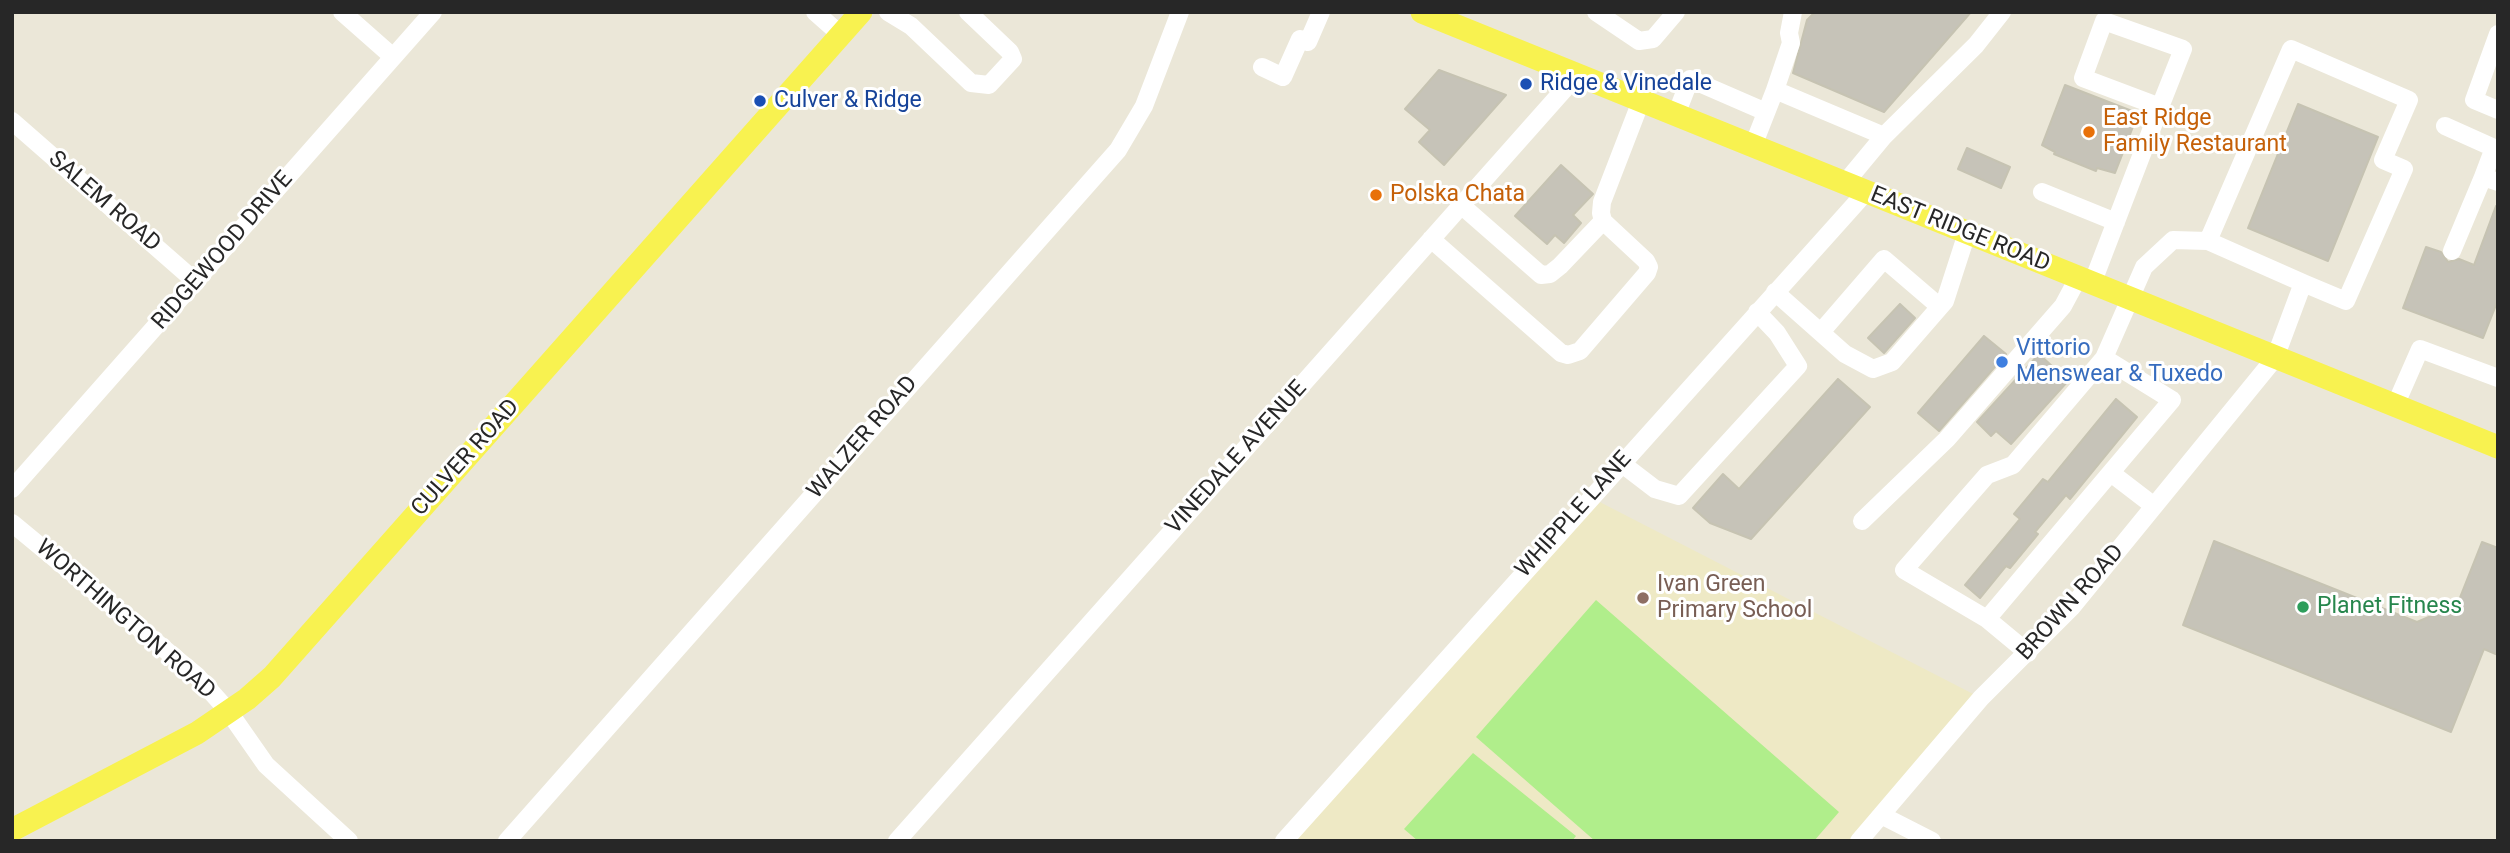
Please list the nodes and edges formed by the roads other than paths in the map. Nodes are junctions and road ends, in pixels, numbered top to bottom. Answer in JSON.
{"nodes":[{"id":1,"x":342,"y":12,"type":"edge"},
{"id":2,"x":433,"y":12,"type":"edge"},
{"id":3,"x":815,"y":12,"type":"edge"},
{"id":4,"x":861,"y":12,"type":"edge"},
{"id":5,"x":888,"y":12,"type":"edge"},
{"id":6,"x":968,"y":12,"type":"edge"},
{"id":7,"x":1180,"y":12,"type":"edge"},
{"id":8,"x":1321,"y":12,"type":"edge"},
{"id":9,"x":1597,"y":12,"type":"edge"},
{"id":10,"x":1676,"y":12,"type":"edge"},
{"id":11,"x":1793,"y":12,"type":"edge"},
{"id":12,"x":2002,"y":12,"type":"edge"},
{"id":13,"x":1435,"y":14,"type":"edge"},
{"id":14,"x":2498,"y":34,"type":"edge"},
{"id":15,"x":841,"y":35,"type":"junction"},
{"id":16,"x":393,"y":57,"type":"junction"},
{"id":17,"x":1262,"y":67,"type":"dead end"},
{"id":18,"x":1577,"y":75,"type":"junction"},
{"id":19,"x":1775,"y":90,"type":"junction"},
{"id":20,"x":1641,"y":101,"type":"junction"},
{"id":21,"x":2160,"y":107,"type":"junction"},
{"id":22,"x":2498,"y":110,"type":"edge"},
{"id":23,"x":1766,"y":112,"type":"junction"},
{"id":24,"x":1676,"y":115,"type":"junction"},
{"id":25,"x":12,"y":121,"type":"edge"},
{"id":26,"x":2445,"y":126,"type":"dead end"},
{"id":27,"x":1884,"y":136,"type":"junction"},
{"id":28,"x":1753,"y":146,"type":"junction"},
{"id":29,"x":2490,"y":180,"type":"edge"},
{"id":30,"x":1855,"y":187,"type":"junction"},
{"id":31,"x":2042,"y":192,"type":"dead end"},
{"id":32,"x":1461,"y":205,"type":"junction"},
{"id":33,"x":1603,"y":221,"type":"junction"},
{"id":34,"x":2116,"y":222,"type":"junction"},
{"id":35,"x":1967,"y":233,"type":"junction"},
{"id":36,"x":1431,"y":239,"type":"junction"},
{"id":37,"x":2207,"y":242,"type":"junction"},
{"id":38,"x":2452,"y":251,"type":"dead end"},
{"id":39,"x":2085,"y":281,"type":"junction"},
{"id":40,"x":196,"y":282,"type":"junction"},
{"id":41,"x":2303,"y":283,"type":"junction"},
{"id":42,"x":1775,"y":292,"type":"junction"},
{"id":43,"x":2130,"y":299,"type":"junction"},
{"id":44,"x":1940,"y":307,"type":"junction"},
{"id":45,"x":1757,"y":312,"type":"junction"},
{"id":46,"x":1821,"y":332,"type":"junction"},
{"id":47,"x":2104,"y":358,"type":"junction"},
{"id":48,"x":2275,"y":358,"type":"junction"},
{"id":49,"x":2498,"y":378,"type":"edge"},
{"id":50,"x":2395,"y":406,"type":"junction"},
{"id":51,"x":2498,"y":447,"type":"edge"},
{"id":52,"x":1621,"y":463,"type":"junction"},
{"id":53,"x":2111,"y":473,"type":"junction"},
{"id":54,"x":12,"y":489,"type":"edge"},
{"id":55,"x":2154,"y":506,"type":"junction"},
{"id":56,"x":1861,"y":521,"type":"dead end"},
{"id":57,"x":12,"y":523,"type":"edge"},
{"id":58,"x":1987,"y":619,"type":"junction"},
{"id":59,"x":2028,"y":653,"type":"junction"},
{"id":60,"x":229,"y":712,"type":"junction"},
{"id":61,"x":1881,"y":815,"type":"junction"},
{"id":62,"x":12,"y":830,"type":"edge"},
{"id":63,"x":349,"y":841,"type":"edge"},
{"id":64,"x":507,"y":841,"type":"edge"},
{"id":65,"x":897,"y":841,"type":"edge"},
{"id":66,"x":1284,"y":841,"type":"edge"},
{"id":67,"x":1859,"y":841,"type":"edge"},
{"id":68,"x":1932,"y":841,"type":"edge"}],
"edges":[{"from":1,"to":16,"type":"street"},
{"from":2,"to":16,"type":"street","name":"RIDGEWOOD DRIVE"},
{"from":3,"to":15,"type":"street"},
{"from":4,"to":15,"type":"main road","name":"CULVER ROAD"},
{"from":5,"to":6,"type":"street"},
{"from":7,"to":64,"type":"street","name":"WALZER ROAD"},
{"from":8,"to":17,"type":"street"},
{"from":9,"to":10,"type":"street"},
{"from":11,"to":19,"type":"street"},
{"from":12,"to":27,"type":"street","name":"WHIPPLE LANE"},
{"from":13,"to":18,"type":"main road","name":"EAST RIDGE ROAD"},
{"from":14,"to":22,"type":"street"},
{"from":15,"to":60,"type":"main road","name":"CULVER ROAD"},
{"from":16,"to":40,"type":"street","name":"RIDGEWOOD DRIVE"},
{"from":18,"to":20,"type":"main road","name":"EAST RIDGE ROAD"},
{"from":18,"to":32,"type":"street","name":"VINEDALE AVENUE"},
{"from":19,"to":23,"type":"street"},
{"from":19,"to":27,"type":"street"},
{"from":20,"to":24,"type":"main road","name":"EAST RIDGE ROAD"},
{"from":20,"to":33,"type":"street"},
{"from":21,"to":21,"type":"street"},
{"from":21,"to":34,"type":"street"},
{"from":23,"to":24,"type":"street"},
{"from":23,"to":28,"type":"street"},
{"from":24,"to":28,"type":"main road","name":"EAST RIDGE ROAD"},
{"from":25,"to":40,"type":"street","name":"SALEM ROAD"},
{"from":26,"to":29,"type":"street"},
{"from":27,"to":30,"type":"street","name":"WHIPPLE LANE"},
{"from":28,"to":30,"type":"main road","name":"EAST RIDGE ROAD"},
{"from":29,"to":38,"type":"street"},
{"from":30,"to":35,"type":"main road","name":"EAST RIDGE ROAD"},
{"from":30,"to":42,"type":"street","name":"WHIPPLE LANE"},
{"from":31,"to":34,"type":"street"},
{"from":32,"to":33,"type":"street"},
{"from":32,"to":36,"type":"street","name":"VINEDALE AVENUE"},
{"from":33,"to":36,"type":"street"},
{"from":34,"to":39,"type":"street"},
{"from":35,"to":39,"type":"main road","name":"EAST RIDGE ROAD"},
{"from":35,"to":44,"type":"street"},
{"from":36,"to":65,"type":"street","name":"VINEDALE AVENUE"},
{"from":37,"to":41,"type":"street"},
{"from":37,"to":41,"type":"street"},
{"from":37,"to":43,"type":"street"},
{"from":39,"to":43,"type":"main road","name":"EAST RIDGE ROAD"},
{"from":39,"to":56,"type":"street"},
{"from":40,"to":54,"type":"street","name":"RIDGEWOOD DRIVE"},
{"from":41,"to":48,"type":"street","name":"BROWN ROAD"},
{"from":42,"to":45,"type":"street","name":"WHIPPLE LANE"},
{"from":42,"to":46,"type":"street"},
{"from":43,"to":47,"type":"street"},
{"from":43,"to":48,"type":"main road","name":"EAST RIDGE ROAD"},
{"from":44,"to":46,"type":"street"},
{"from":44,"to":46,"type":"street"},
{"from":45,"to":52,"type":"street","name":"WHIPPLE LANE"},
{"from":45,"to":52,"type":"street"},
{"from":47,"to":53,"type":"street"},
{"from":47,"to":58,"type":"street"},
{"from":48,"to":50,"type":"main road","name":"EAST RIDGE ROAD"},
{"from":48,"to":55,"type":"street","name":"BROWN ROAD"},
{"from":49,"to":50,"type":"street"},
{"from":50,"to":51,"type":"main road","name":"EAST RIDGE ROAD"},
{"from":52,"to":66,"type":"street","name":"WHIPPLE LANE"},
{"from":53,"to":55,"type":"street"},
{"from":53,"to":58,"type":"street"},
{"from":55,"to":59,"type":"street","name":"BROWN ROAD"},
{"from":57,"to":60,"type":"street","name":"WORTHINGTON ROAD"},
{"from":58,"to":59,"type":"street"},
{"from":59,"to":61,"type":"street","name":"BROWN ROAD"},
{"from":60,"to":62,"type":"main road","name":"CULVER ROAD"},
{"from":60,"to":63,"type":"street","name":"WORTHINGTON ROAD"},
{"from":61,"to":67,"type":"street","name":"BROWN ROAD"},
{"from":61,"to":68,"type":"street"}]}
